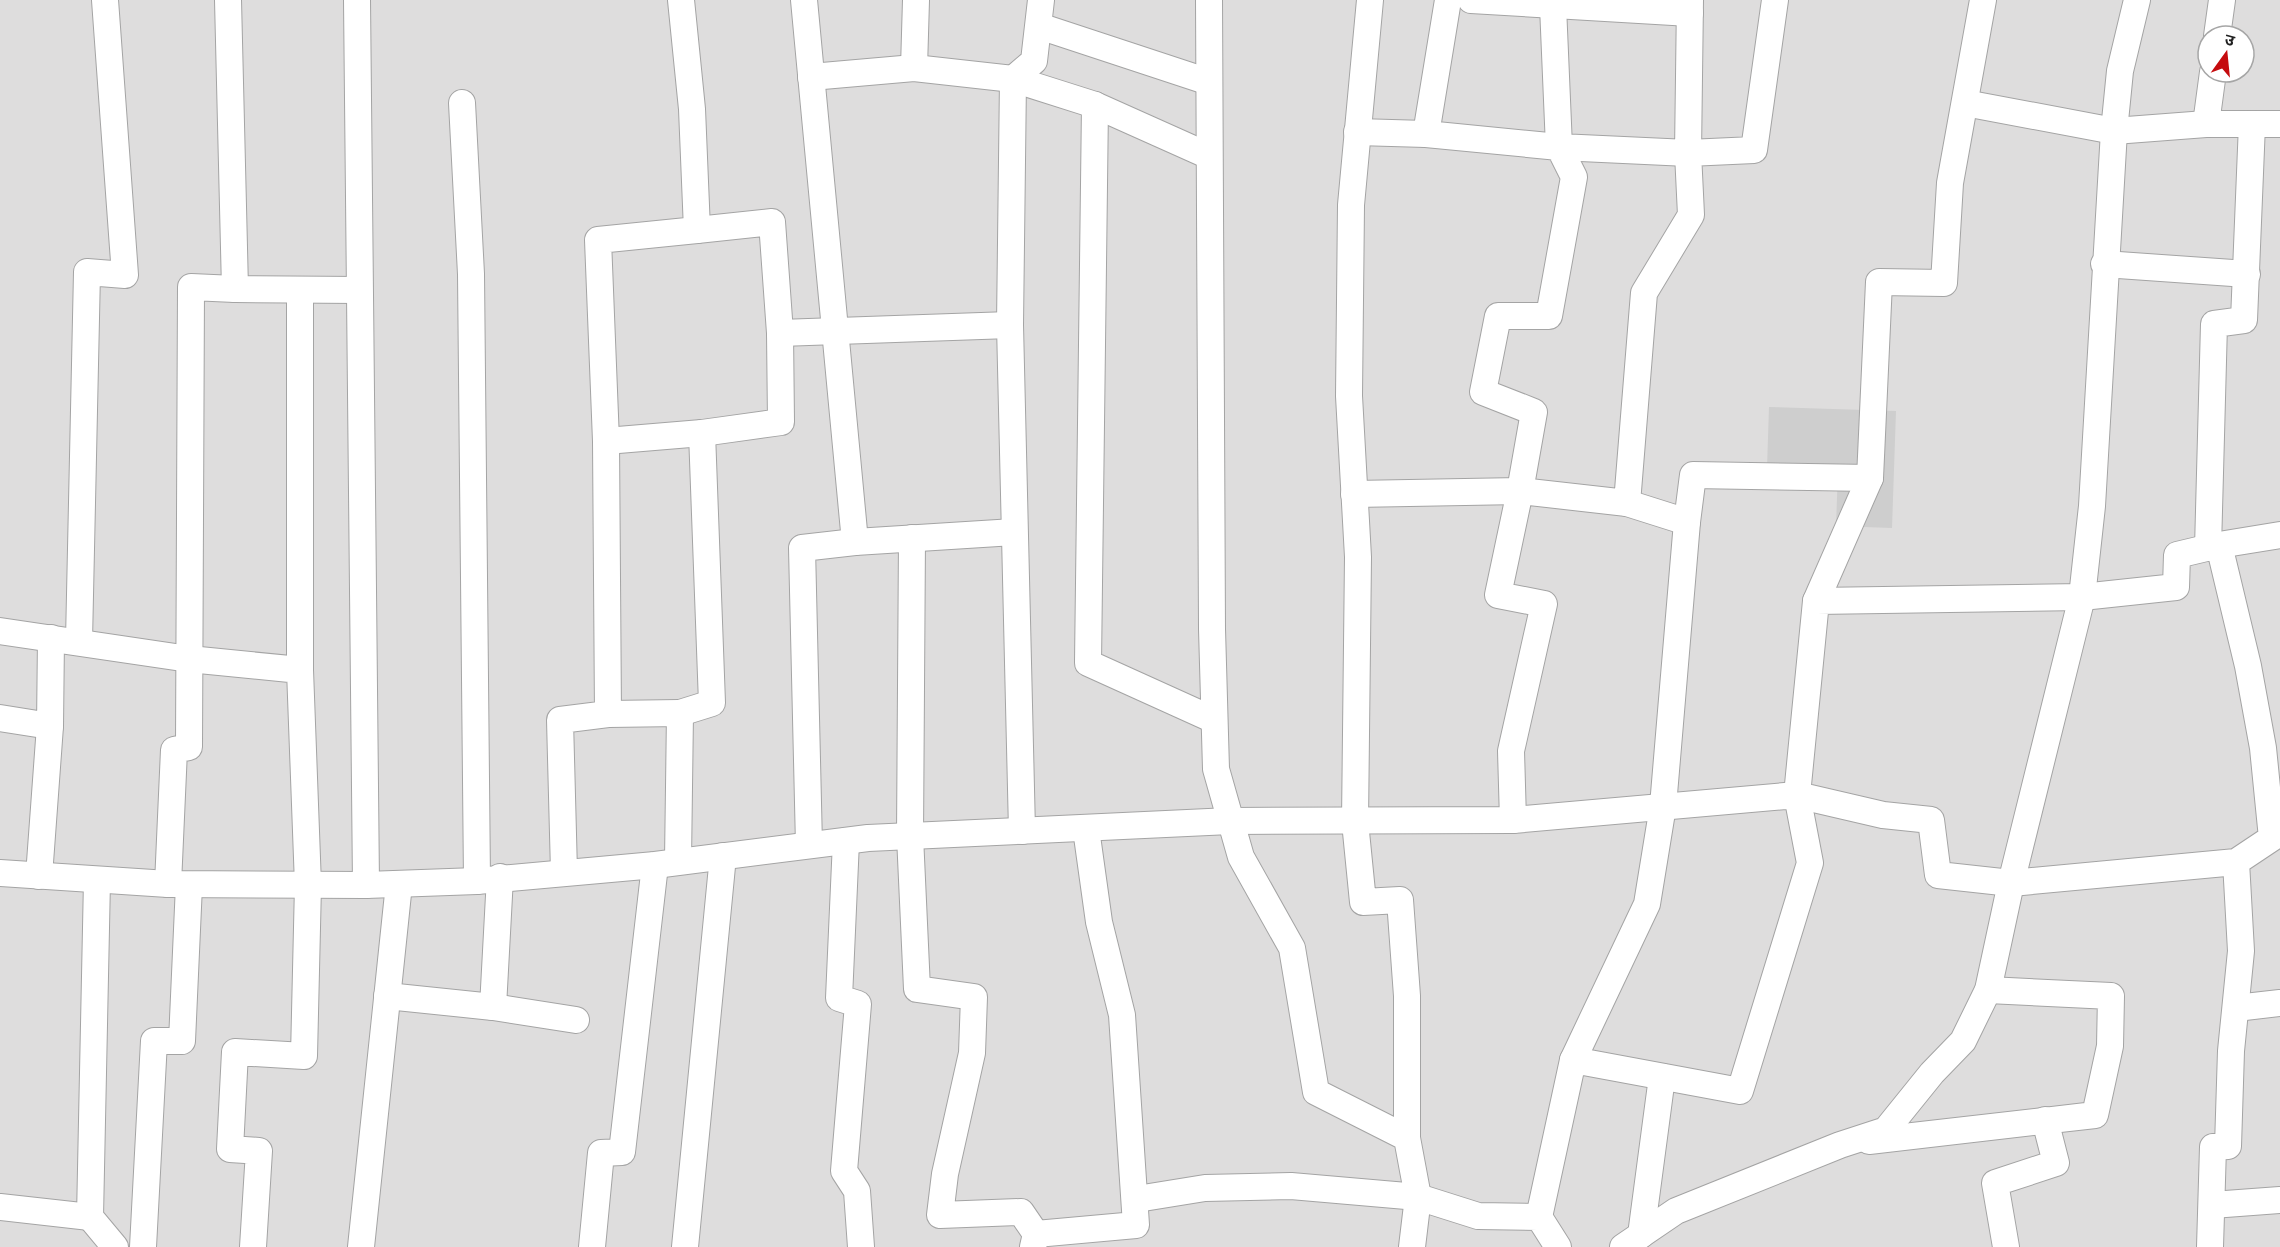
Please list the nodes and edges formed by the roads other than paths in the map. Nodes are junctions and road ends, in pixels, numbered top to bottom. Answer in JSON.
{"nodes":[{"id":1,"x":105,"y":0,"type":"edge"},
{"id":2,"x":228,"y":0,"type":"edge"},
{"id":3,"x":357,"y":0,"type":"edge"},
{"id":4,"x":681,"y":0,"type":"edge"},
{"id":5,"x":804,"y":0,"type":"edge"},
{"id":6,"x":916,"y":0,"type":"edge"},
{"id":7,"x":1041,"y":0,"type":"edge"},
{"id":8,"x":1209,"y":0,"type":"edge"},
{"id":9,"x":1370,"y":0,"type":"edge"},
{"id":10,"x":1448,"y":0,"type":"edge"},
{"id":11,"x":1471,"y":0,"type":"edge"},
{"id":12,"x":1775,"y":0,"type":"edge"},
{"id":13,"x":1983,"y":0,"type":"edge"},
{"id":14,"x":2137,"y":0,"type":"edge"},
{"id":15,"x":2222,"y":0,"type":"edge"},
{"id":16,"x":1553,"y":6,"type":"junction"},
{"id":17,"x":1690,"y":6,"type":"edge"},
{"id":18,"x":2219,"y":24,"type":"edge"},
{"id":19,"x":1040,"y":26,"type":"junction"},
{"id":20,"x":914,"y":68,"type":"junction"},
{"id":21,"x":811,"y":77,"type":"junction"},
{"id":22,"x":1013,"y":79,"type":"junction"},
{"id":23,"x":1209,"y":82,"type":"junction"},
{"id":24,"x":2211,"y":84,"type":"edge"},
{"id":25,"x":462,"y":103,"type":"dead end"},
{"id":26,"x":1965,"y":103,"type":"junction"},
{"id":27,"x":1095,"y":105,"type":"junction"},
{"id":28,"x":2206,"y":124,"type":"junction"},
{"id":29,"x":2252,"y":124,"type":"junction"},
{"id":30,"x":2280,"y":124,"type":"edge"},
{"id":31,"x":2114,"y":131,"type":"junction"},
{"id":32,"x":1357,"y":132,"type":"junction"},
{"id":33,"x":1426,"y":134,"type":"junction"},
{"id":34,"x":1559,"y":147,"type":"junction"},
{"id":35,"x":1688,"y":153,"type":"junction"},
{"id":36,"x":1209,"y":156,"type":"junction"},
{"id":37,"x":697,"y":230,"type":"junction"},
{"id":38,"x":2104,"y":264,"type":"junction"},
{"id":39,"x":2247,"y":274,"type":"junction"},
{"id":40,"x":235,"y":288,"type":"junction"},
{"id":41,"x":300,"y":290,"type":"junction"},
{"id":42,"x":359,"y":290,"type":"junction"},
{"id":43,"x":1010,"y":325,"type":"junction"},
{"id":44,"x":837,"y":331,"type":"junction"},
{"id":45,"x":780,"y":333,"type":"junction"},
{"id":46,"x":702,"y":433,"type":"junction"},
{"id":47,"x":606,"y":441,"type":"junction"},
{"id":48,"x":1870,"y":478,"type":"junction"},
{"id":49,"x":1520,"y":490,"type":"junction"},
{"id":50,"x":1354,"y":494,"type":"junction"},
{"id":51,"x":1627,"y":503,"type":"junction"},
{"id":52,"x":1687,"y":522,"type":"junction"},
{"id":53,"x":1014,"y":532,"type":"junction"},
{"id":54,"x":2280,"y":535,"type":"edge"},
{"id":55,"x":912,"y":538,"type":"junction"},
{"id":56,"x":855,"y":542,"type":"junction"},
{"id":57,"x":2213,"y":546,"type":"junction"},
{"id":58,"x":2082,"y":597,"type":"junction"},
{"id":59,"x":1816,"y":601,"type":"junction"},
{"id":60,"x":0,"y":631,"type":"edge"},
{"id":61,"x":51,"y":638,"type":"junction"},
{"id":62,"x":79,"y":641,"type":"junction"},
{"id":63,"x":189,"y":659,"type":"junction"},
{"id":64,"x":300,"y":670,"type":"junction"},
{"id":65,"x":680,"y":713,"type":"junction"},
{"id":66,"x":608,"y":714,"type":"junction"},
{"id":67,"x":0,"y":718,"type":"edge"},
{"id":68,"x":1214,"y":720,"type":"junction"},
{"id":69,"x":50,"y":726,"type":"junction"},
{"id":70,"x":1797,"y":795,"type":"junction"},
{"id":71,"x":1663,"y":806,"type":"junction"},
{"id":72,"x":2275,"y":818,"type":"edge"},
{"id":73,"x":1513,"y":820,"type":"junction"},
{"id":74,"x":1230,"y":822,"type":"junction"},
{"id":75,"x":1355,"y":822,"type":"junction"},
{"id":76,"x":1086,"y":829,"type":"junction"},
{"id":77,"x":1022,"y":831,"type":"junction"},
{"id":78,"x":910,"y":836,"type":"junction"},
{"id":79,"x":846,"y":841,"type":"junction"},
{"id":80,"x":808,"y":845,"type":"junction"},
{"id":81,"x":723,"y":856,"type":"junction"},
{"id":82,"x":2236,"y":861,"type":"junction"},
{"id":83,"x":666,"y":863,"type":"junction"},
{"id":84,"x":564,"y":872,"type":"junction"},
{"id":85,"x":0,"y":873,"type":"edge"},
{"id":86,"x":39,"y":876,"type":"junction"},
{"id":87,"x":488,"y":879,"type":"junction"},
{"id":88,"x":97,"y":880,"type":"junction"},
{"id":89,"x":2011,"y":883,"type":"junction"},
{"id":90,"x":399,"y":884,"type":"junction"},
{"id":91,"x":179,"y":885,"type":"junction"},
{"id":92,"x":308,"y":885,"type":"junction"},
{"id":93,"x":366,"y":885,"type":"junction"},
{"id":94,"x":1988,"y":990,"type":"junction"},
{"id":95,"x":387,"y":996,"type":"junction"},
{"id":96,"x":2280,"y":1003,"type":"edge"},
{"id":97,"x":493,"y":1007,"type":"junction"},
{"id":98,"x":2236,"y":1008,"type":"junction"},
{"id":99,"x":576,"y":1020,"type":"dead end"},
{"id":100,"x":1573,"y":1060,"type":"junction"},
{"id":101,"x":1662,"y":1077,"type":"junction"},
{"id":102,"x":2045,"y":1120,"type":"junction"},
{"id":103,"x":1407,"y":1138,"type":"junction"},
{"id":104,"x":1844,"y":1144,"type":"junction"},
{"id":105,"x":1418,"y":1197,"type":"junction"},
{"id":106,"x":1137,"y":1199,"type":"junction"},
{"id":107,"x":2280,"y":1200,"type":"edge"},
{"id":108,"x":2212,"y":1205,"type":"junction"},
{"id":109,"x":0,"y":1207,"type":"edge"},
{"id":110,"x":90,"y":1217,"type":"junction"},
{"id":111,"x":1539,"y":1217,"type":"junction"},
{"id":112,"x":1101,"y":1238,"type":"edge"},
{"id":113,"x":1034,"y":1240,"type":"edge"},
{"id":114,"x":1632,"y":1241,"type":"edge"},
{"id":115,"x":115,"y":1247,"type":"edge"},
{"id":116,"x":143,"y":1247,"type":"edge"},
{"id":117,"x":253,"y":1247,"type":"edge"},
{"id":118,"x":361,"y":1247,"type":"edge"},
{"id":119,"x":592,"y":1247,"type":"edge"},
{"id":120,"x":685,"y":1247,"type":"edge"},
{"id":121,"x":861,"y":1247,"type":"edge"},
{"id":122,"x":1412,"y":1247,"type":"edge"},
{"id":123,"x":1558,"y":1247,"type":"edge"},
{"id":124,"x":2006,"y":1247,"type":"edge"},
{"id":125,"x":2210,"y":1247,"type":"edge"}],
"edges":[{"from":1,"to":62,"type":"street"},
{"from":2,"to":40,"type":"street"},
{"from":3,"to":42,"type":"street"},
{"from":4,"to":37,"type":"street"},
{"from":5,"to":21,"type":"street"},
{"from":6,"to":20,"type":"street"},
{"from":7,"to":19,"type":"street"},
{"from":8,"to":23,"type":"street"},
{"from":9,"to":32,"type":"street"},
{"from":10,"to":33,"type":"street"},
{"from":11,"to":16,"type":"street"},
{"from":12,"to":35,"type":"street"},
{"from":13,"to":26,"type":"street"},
{"from":14,"to":31,"type":"street"},
{"from":15,"to":18,"type":"street"},
{"from":16,"to":17,"type":"street"},
{"from":16,"to":34,"type":"street"},
{"from":17,"to":35,"type":"street"},
{"from":19,"to":22,"type":"street"},
{"from":19,"to":23,"type":"street"},
{"from":20,"to":21,"type":"street"},
{"from":20,"to":22,"type":"street"},
{"from":21,"to":44,"type":"street"},
{"from":22,"to":27,"type":"street"},
{"from":22,"to":43,"type":"street"},
{"from":23,"to":36,"type":"street"},
{"from":24,"to":28,"type":"street"},
{"from":25,"to":87,"type":"street"},
{"from":26,"to":31,"type":"street"},
{"from":26,"to":48,"type":"street"},
{"from":27,"to":36,"type":"street"},
{"from":27,"to":68,"type":"street"},
{"from":28,"to":29,"type":"street"},
{"from":28,"to":31,"type":"street"},
{"from":29,"to":30,"type":"street"},
{"from":29,"to":39,"type":"street"},
{"from":31,"to":38,"type":"street"},
{"from":32,"to":33,"type":"street"},
{"from":32,"to":50,"type":"street"},
{"from":33,"to":34,"type":"street"},
{"from":34,"to":35,"type":"street"},
{"from":34,"to":49,"type":"street"},
{"from":35,"to":51,"type":"street"},
{"from":36,"to":68,"type":"street"},
{"from":37,"to":45,"type":"street"},
{"from":37,"to":47,"type":"street"},
{"from":38,"to":39,"type":"street"},
{"from":38,"to":58,"type":"street"},
{"from":39,"to":57,"type":"street"},
{"from":40,"to":41,"type":"street"},
{"from":40,"to":63,"type":"street"},
{"from":41,"to":42,"type":"street"},
{"from":41,"to":64,"type":"street"},
{"from":42,"to":93,"type":"street"},
{"from":43,"to":44,"type":"street"},
{"from":43,"to":53,"type":"street"},
{"from":44,"to":45,"type":"street"},
{"from":44,"to":56,"type":"street"},
{"from":45,"to":46,"type":"street"},
{"from":46,"to":47,"type":"street"},
{"from":46,"to":65,"type":"street"},
{"from":47,"to":66,"type":"street"},
{"from":48,"to":52,"type":"street"},
{"from":48,"to":59,"type":"street"},
{"from":49,"to":50,"type":"street"},
{"from":49,"to":51,"type":"street"},
{"from":49,"to":73,"type":"street"},
{"from":50,"to":75,"type":"street"},
{"from":51,"to":52,"type":"street"},
{"from":52,"to":71,"type":"street"},
{"from":53,"to":55,"type":"street"},
{"from":53,"to":77,"type":"street"},
{"from":54,"to":57,"type":"street"},
{"from":55,"to":56,"type":"street"},
{"from":55,"to":78,"type":"street"},
{"from":56,"to":80,"type":"street"},
{"from":57,"to":58,"type":"street"},
{"from":57,"to":72,"type":"street"},
{"from":58,"to":59,"type":"street"},
{"from":58,"to":89,"type":"street"},
{"from":59,"to":70,"type":"street"},
{"from":60,"to":61,"type":"street"},
{"from":61,"to":62,"type":"street"},
{"from":61,"to":69,"type":"street"},
{"from":62,"to":63,"type":"street"},
{"from":63,"to":64,"type":"street"},
{"from":63,"to":91,"type":"street"},
{"from":64,"to":92,"type":"street"},
{"from":65,"to":66,"type":"street"},
{"from":65,"to":83,"type":"street"},
{"from":66,"to":84,"type":"street"},
{"from":67,"to":69,"type":"street"},
{"from":68,"to":74,"type":"street"},
{"from":69,"to":86,"type":"street"},
{"from":70,"to":71,"type":"street"},
{"from":70,"to":89,"type":"street"},
{"from":70,"to":101,"type":"street"},
{"from":71,"to":73,"type":"street"},
{"from":71,"to":100,"type":"street"},
{"from":72,"to":82,"type":"street"},
{"from":73,"to":75,"type":"street"},
{"from":74,"to":75,"type":"street"},
{"from":74,"to":76,"type":"street"},
{"from":74,"to":103,"type":"street"},
{"from":75,"to":103,"type":"street"},
{"from":76,"to":77,"type":"street"},
{"from":76,"to":106,"type":"street"},
{"from":77,"to":78,"type":"street"},
{"from":78,"to":79,"type":"street"},
{"from":78,"to":113,"type":"street"},
{"from":79,"to":80,"type":"street"},
{"from":79,"to":121,"type":"street"},
{"from":80,"to":81,"type":"street"},
{"from":81,"to":83,"type":"street"},
{"from":81,"to":120,"type":"street"},
{"from":82,"to":89,"type":"street"},
{"from":82,"to":98,"type":"street"},
{"from":83,"to":84,"type":"street"},
{"from":83,"to":119,"type":"street"},
{"from":84,"to":87,"type":"street"},
{"from":85,"to":86,"type":"street"},
{"from":86,"to":88,"type":"street"},
{"from":87,"to":90,"type":"street"},
{"from":87,"to":97,"type":"street"},
{"from":88,"to":91,"type":"street"},
{"from":88,"to":110,"type":"street"},
{"from":89,"to":94,"type":"street"},
{"from":90,"to":93,"type":"street"},
{"from":90,"to":95,"type":"street"},
{"from":91,"to":92,"type":"street"},
{"from":91,"to":116,"type":"street"},
{"from":92,"to":93,"type":"street"},
{"from":92,"to":117,"type":"street"},
{"from":94,"to":102,"type":"street"},
{"from":94,"to":104,"type":"street"},
{"from":95,"to":97,"type":"street"},
{"from":95,"to":118,"type":"street"},
{"from":96,"to":98,"type":"street"},
{"from":97,"to":99,"type":"street"},
{"from":98,"to":108,"type":"street"},
{"from":100,"to":101,"type":"street"},
{"from":100,"to":111,"type":"street"},
{"from":101,"to":114,"type":"street"},
{"from":102,"to":104,"type":"street"},
{"from":102,"to":124,"type":"street"},
{"from":103,"to":105,"type":"street"},
{"from":104,"to":114,"type":"street"},
{"from":105,"to":106,"type":"street"},
{"from":105,"to":111,"type":"street"},
{"from":105,"to":122,"type":"street"},
{"from":106,"to":112,"type":"street"},
{"from":107,"to":108,"type":"street"},
{"from":108,"to":125,"type":"street"},
{"from":109,"to":110,"type":"street"},
{"from":110,"to":115,"type":"street"},
{"from":111,"to":123,"type":"street"},
{"from":112,"to":113,"type":"street"}]}
